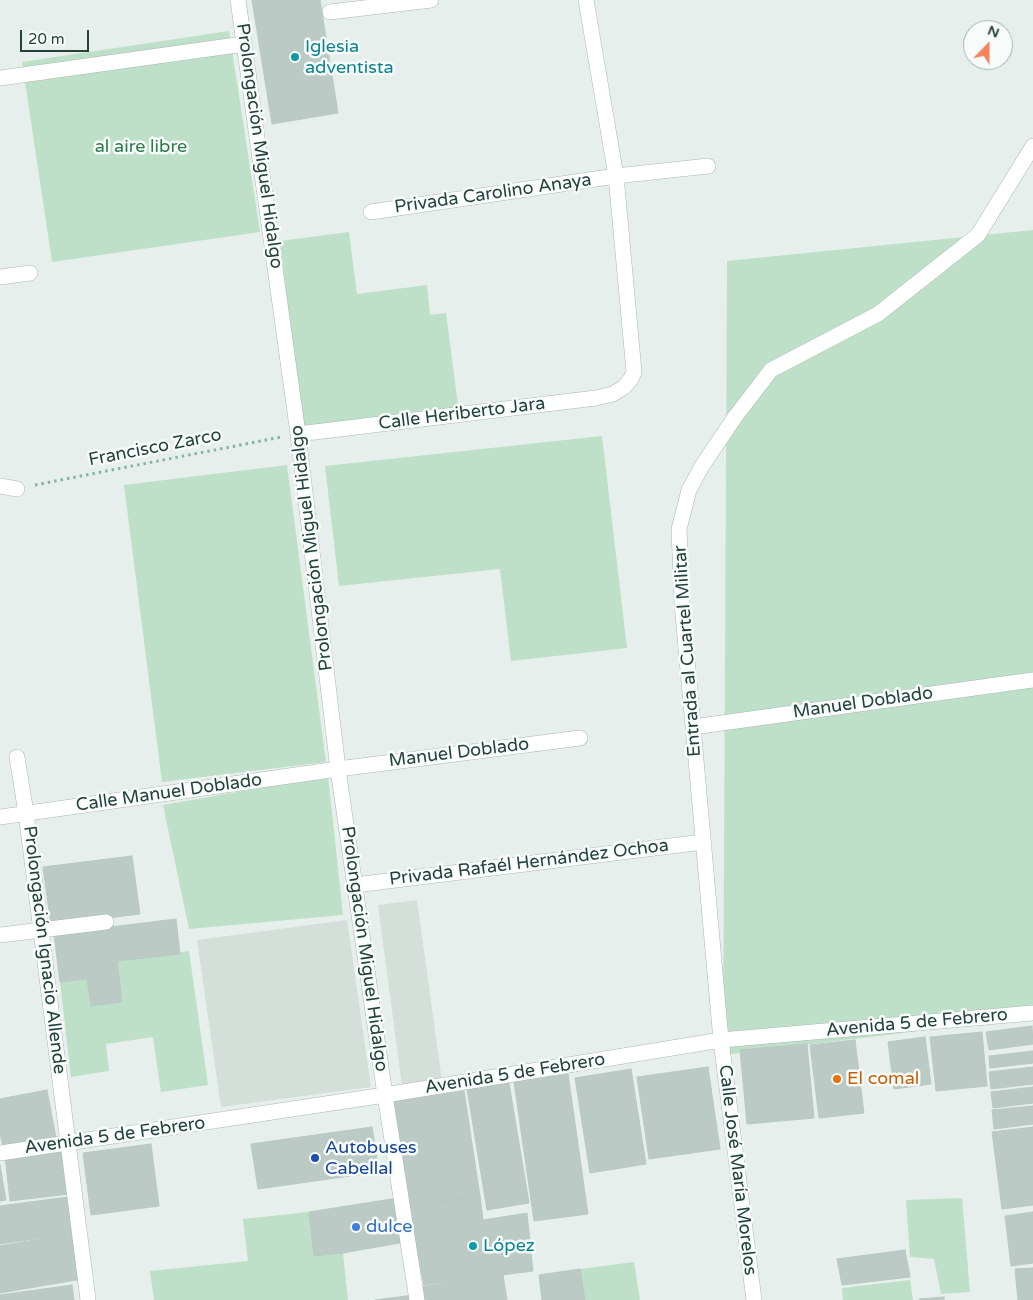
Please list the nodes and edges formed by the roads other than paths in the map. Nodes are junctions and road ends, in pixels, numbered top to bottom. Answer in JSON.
{"nodes":[{"id":1,"x":238,"y":0,"type":"edge"},
{"id":2,"x":431,"y":0,"type":"edge"},
{"id":3,"x":586,"y":0,"type":"edge"},
{"id":4,"x":330,"y":12,"type":"dead end"},
{"id":5,"x":244,"y":44,"type":"junction"},
{"id":6,"x":0,"y":78,"type":"edge"},
{"id":7,"x":1033,"y":146,"type":"edge"},
{"id":8,"x":708,"y":166,"type":"dead end"},
{"id":9,"x":616,"y":176,"type":"junction"},
{"id":10,"x":371,"y":212,"type":"dead end"},
{"id":11,"x":30,"y":273,"type":"dead end"},
{"id":12,"x":0,"y":277,"type":"edge"},
{"id":13,"x":298,"y":434,"type":"junction"},
{"id":14,"x":0,"y":486,"type":"edge"},
{"id":15,"x":17,"y":489,"type":"road end"},
{"id":16,"x":1033,"y":680,"type":"edge"},
{"id":17,"x":693,"y":726,"type":"junction"},
{"id":18,"x":580,"y":738,"type":"dead end"},
{"id":19,"x":17,"y":757,"type":"dead end"},
{"id":20,"x":338,"y":769,"type":"junction"},
{"id":21,"x":26,"y":813,"type":"junction"},
{"id":22,"x":0,"y":816,"type":"edge"},
{"id":23,"x":703,"y":842,"type":"junction"},
{"id":24,"x":355,"y":885,"type":"junction"},
{"id":25,"x":106,"y":922,"type":"dead end"},
{"id":26,"x":40,"y":930,"type":"junction"},
{"id":27,"x":0,"y":935,"type":"edge"},
{"id":28,"x":1033,"y":1013,"type":"edge"},
{"id":29,"x":721,"y":1040,"type":"junction"},
{"id":30,"x":385,"y":1095,"type":"junction"},
{"id":31,"x":69,"y":1144,"type":"junction"},
{"id":32,"x":0,"y":1153,"type":"edge"},
{"id":33,"x":88,"y":1300,"type":"edge"},
{"id":34,"x":417,"y":1300,"type":"edge"},
{"id":35,"x":754,"y":1300,"type":"edge"}],
"edges":[{"from":1,"to":5,"type":"street","name":"Prolongación Miguel Hidalgo"},
{"from":2,"to":4,"type":"street"},
{"from":3,"to":9,"type":"street"},
{"from":5,"to":6,"type":"street"},
{"from":5,"to":13,"type":"street","name":"Prolongación Miguel Hidalgo"},
{"from":7,"to":17,"type":"street","name":"Entrada al Cuartel Militar"},
{"from":8,"to":9,"type":"street","name":"Privada Carolino Anaya"},
{"from":9,"to":10,"type":"street","name":"Privada Carolino Anaya"},
{"from":9,"to":13,"type":"street","name":"Calle Heriberto Jara"},
{"from":11,"to":12,"type":"street"},
{"from":13,"to":20,"type":"street","name":"Prolongación Miguel Hidalgo"},
{"from":14,"to":15,"type":"street"},
{"from":16,"to":17,"type":"street","name":"Manuel Doblado"},
{"from":17,"to":23,"type":"street","name":"Entrada al Cuartel Militar"},
{"from":18,"to":20,"type":"street","name":"Manuel Doblado"},
{"from":19,"to":21,"type":"street","name":"Prolongación Ignacio Allende"},
{"from":20,"to":21,"type":"street","name":"Calle Manuel Doblado"},
{"from":20,"to":24,"type":"street","name":"Prolongación Miguel Hidalgo"},
{"from":21,"to":22,"type":"street","name":"Calle Manuel Doblado"},
{"from":21,"to":26,"type":"street","name":"Prolongación Ignacio Allende"},
{"from":23,"to":24,"type":"street","name":"Privada Rafaél Hernández Ochoa"},
{"from":23,"to":29,"type":"street","name":"Entrada al Cuartel Militar"},
{"from":24,"to":30,"type":"street","name":"Prolongación Miguel Hidalgo"},
{"from":25,"to":26,"type":"street"},
{"from":26,"to":27,"type":"street"},
{"from":26,"to":31,"type":"street","name":"Prolongación Ignacio Allende"},
{"from":28,"to":29,"type":"street","name":"Avenida 5 de Febrero"},
{"from":29,"to":30,"type":"street","name":"Avenida 5 de Febrero"},
{"from":29,"to":35,"type":"street","name":"Calle José María Morelos"},
{"from":30,"to":31,"type":"street","name":"Avenida 5 de Febrero"},
{"from":30,"to":34,"type":"street","name":"Prolongación Miguel Hidalgo"},
{"from":31,"to":32,"type":"street","name":"Avenida 5 de Febrero"},
{"from":31,"to":33,"type":"street","name":"Prolongación Ignacio Allende"}]}
